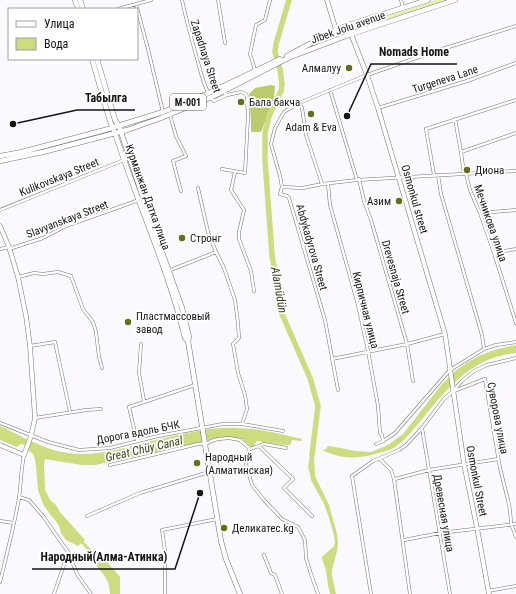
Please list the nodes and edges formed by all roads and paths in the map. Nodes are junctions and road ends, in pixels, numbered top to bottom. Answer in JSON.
{"nodes":[{"id":1,"x":151,"y":0,"type":"edge"},
{"id":2,"x":182,"y":0,"type":"edge"},
{"id":3,"x":218,"y":0,"type":"edge"},
{"id":4,"x":270,"y":0,"type":"edge"},
{"id":5,"x":327,"y":0,"type":"edge"},
{"id":6,"x":400,"y":0,"type":"edge"},
{"id":7,"x":428,"y":0,"type":"edge"},
{"id":8,"x":455,"y":0,"type":"edge"},
{"id":9,"x":136,"y":4,"type":"junction"},
{"id":10,"x":122,"y":8,"type":"edge"},
{"id":11,"x":137,"y":8,"type":"edge"},
{"id":12,"x":403,"y":8,"type":"junction"},
{"id":13,"x":138,"y":12,"type":"edge"},
{"id":14,"x":348,"y":25,"type":"junction"},
{"id":15,"x":516,"y":26,"type":"edge"},
{"id":16,"x":336,"y":30,"type":"junction"},
{"id":17,"x":352,"y":34,"type":"junction"},
{"id":18,"x":340,"y":38,"type":"junction"},
{"id":19,"x":225,"y":43,"type":"dead end"},
{"id":20,"x":288,"y":57,"type":"junction"},
{"id":21,"x":92,"y":60,"type":"edge"},
{"id":22,"x":97,"y":60,"type":"edge"},
{"id":23,"x":516,"y":63,"type":"edge"},
{"id":24,"x":270,"y":65,"type":"junction"},
{"id":25,"x":255,"y":70,"type":"junction"},
{"id":26,"x":367,"y":75,"type":"junction"},
{"id":27,"x":330,"y":90,"type":"junction"},
{"id":28,"x":225,"y":93,"type":"junction"},
{"id":29,"x":210,"y":95,"type":"junction"},
{"id":30,"x":516,"y":100,"type":"edge"},
{"id":31,"x":299,"y":103,"type":"junction"},
{"id":32,"x":378,"y":108,"type":"junction"},
{"id":33,"x":163,"y":112,"type":"junction"},
{"id":34,"x":170,"y":115,"type":"junction"},
{"id":35,"x":455,"y":120,"type":"junction"},
{"id":36,"x":119,"y":126,"type":"junction"},
{"id":37,"x":113,"y":128,"type":"junction"},
{"id":38,"x":121,"y":132,"type":"junction"},
{"id":39,"x":115,"y":133,"type":"junction"},
{"id":40,"x":516,"y":133,"type":"edge"},
{"id":41,"x":461,"y":152,"type":"junction"},
{"id":42,"x":0,"y":156,"type":"edge"},
{"id":43,"x":125,"y":160,"type":"junction"},
{"id":44,"x":0,"y":162,"type":"edge"},
{"id":45,"x":222,"y":169,"type":"dead end"},
{"id":46,"x":516,"y":171,"type":"edge"},
{"id":47,"x":234,"y":172,"type":"junction"},
{"id":48,"x":465,"y":174,"type":"junction"},
{"id":49,"x":434,"y":175,"type":"junction"},
{"id":50,"x":438,"y":175,"type":"junction"},
{"id":51,"x":399,"y":178,"type":"junction"},
{"id":52,"x":358,"y":180,"type":"junction"},
{"id":53,"x":322,"y":184,"type":"junction"},
{"id":54,"x":328,"y":184,"type":"junction"},
{"id":55,"x":282,"y":187,"type":"junction"},
{"id":56,"x":198,"y":188,"type":"dead end"},
{"id":57,"x":181,"y":191,"type":"dead end"},
{"id":58,"x":139,"y":200,"type":"junction"},
{"id":59,"x":0,"y":210,"type":"edge"},
{"id":60,"x":516,"y":210,"type":"edge"},
{"id":61,"x":480,"y":213,"type":"junction"},
{"id":62,"x":0,"y":226,"type":"edge"},
{"id":63,"x":9,"y":247,"type":"junction"},
{"id":64,"x":0,"y":249,"type":"edge"},
{"id":65,"x":516,"y":249,"type":"edge"},
{"id":66,"x":216,"y":252,"type":"junction"},
{"id":67,"x":494,"y":253,"type":"junction"},
{"id":68,"x":167,"y":272,"type":"junction"},
{"id":69,"x":18,"y":277,"type":"junction"},
{"id":70,"x":254,"y":291,"type":"dead end"},
{"id":71,"x":516,"y":323,"type":"edge"},
{"id":72,"x":445,"y":334,"type":"junction"},
{"id":73,"x":516,"y":342,"type":"edge"},
{"id":74,"x":141,"y":344,"type":"dead end"},
{"id":75,"x":407,"y":344,"type":"junction"},
{"id":76,"x":30,"y":346,"type":"junction"},
{"id":77,"x":484,"y":349,"type":"junction"},
{"id":78,"x":368,"y":351,"type":"junction"},
{"id":79,"x":516,"y":358,"type":"edge"},
{"id":80,"x":332,"y":359,"type":"junction"},
{"id":81,"x":102,"y":368,"type":"dead end"},
{"id":82,"x":450,"y":370,"type":"junction"},
{"id":83,"x":413,"y":381,"type":"dead end"},
{"id":84,"x":195,"y":385,"type":"junction"},
{"id":85,"x":338,"y":390,"type":"dead end"},
{"id":86,"x":453,"y":390,"type":"junction"},
{"id":87,"x":144,"y":402,"type":"junction"},
{"id":88,"x":101,"y":409,"type":"dead end"},
{"id":89,"x":70,"y":412,"type":"junction"},
{"id":90,"x":35,"y":418,"type":"junction"},
{"id":91,"x":0,"y":423,"type":"edge"},
{"id":92,"x":242,"y":424,"type":"junction"},
{"id":93,"x":202,"y":428,"type":"junction"},
{"id":94,"x":422,"y":428,"type":"junction"},
{"id":95,"x":283,"y":431,"type":"dead end"},
{"id":96,"x":31,"y":437,"type":"junction"},
{"id":97,"x":137,"y":441,"type":"junction"},
{"id":98,"x":383,"y":441,"type":"junction"},
{"id":99,"x":204,"y":443,"type":"junction"},
{"id":100,"x":376,"y":444,"type":"dead end"},
{"id":101,"x":0,"y":445,"type":"edge"},
{"id":102,"x":259,"y":446,"type":"junction"},
{"id":103,"x":249,"y":448,"type":"junction"},
{"id":104,"x":286,"y":448,"type":"dead end"},
{"id":105,"x":25,"y":453,"type":"junction"},
{"id":106,"x":380,"y":459,"type":"junction"},
{"id":107,"x":498,"y":459,"type":"junction"},
{"id":108,"x":464,"y":464,"type":"junction"},
{"id":109,"x":110,"y":465,"type":"dead end"},
{"id":110,"x":428,"y":470,"type":"junction"},
{"id":111,"x":209,"y":472,"type":"junction"},
{"id":112,"x":394,"y":479,"type":"junction"},
{"id":113,"x":19,"y":497,"type":"junction"},
{"id":114,"x":87,"y":516,"type":"dead end"},
{"id":115,"x":312,"y":516,"type":"dead end"},
{"id":116,"x":217,"y":519,"type":"junction"},
{"id":117,"x":0,"y":521,"type":"edge"},
{"id":118,"x":14,"y":523,"type":"junction"},
{"id":119,"x":516,"y":524,"type":"edge"},
{"id":120,"x":512,"y":525,"type":"junction"},
{"id":121,"x":477,"y":528,"type":"junction"},
{"id":122,"x":440,"y":533,"type":"junction"},
{"id":123,"x":516,"y":537,"type":"edge"},
{"id":124,"x":404,"y":540,"type":"junction"},
{"id":125,"x":68,"y":552,"type":"junction"},
{"id":126,"x":264,"y":555,"type":"dead end"},
{"id":127,"x":0,"y":582,"type":"edge"},
{"id":128,"x":516,"y":586,"type":"edge"},
{"id":129,"x":488,"y":592,"type":"edge"},
{"id":130,"x":54,"y":594,"type":"edge"},
{"id":131,"x":91,"y":594,"type":"edge"},
{"id":132,"x":165,"y":594,"type":"edge"},
{"id":133,"x":240,"y":594,"type":"edge"},
{"id":134,"x":282,"y":594,"type":"edge"},
{"id":135,"x":318,"y":594,"type":"edge"},
{"id":136,"x":371,"y":594,"type":"edge"},
{"id":137,"x":410,"y":594,"type":"edge"},
{"id":138,"x":450,"y":594,"type":"edge"}],
"edges":[{"from":1,"to":9,"type":"street"},
{"from":2,"to":29,"type":"street","name":"Zapadnaya Street"},
{"from":3,"to":19,"type":"street"},
{"from":4,"to":25,"type":"street"},
{"from":5,"to":16,"type":"street"},
{"from":6,"to":12,"type":"street"},
{"from":7,"to":12,"type":"main road","name":"Jibek Jolu avenue"},
{"from":8,"to":17,"type":"main road","name":"Jibek Jolu avenue","number":"М-001"},
{"from":9,"to":10,"type":"street"},
{"from":9,"to":11,"type":"street"},
{"from":12,"to":14,"type":"main road","name":"Jibek Jolu avenue"},
{"from":13,"to":33,"type":"street"},
{"from":14,"to":16,"type":"main road","name":"Jibek Jolu avenue"},
{"from":14,"to":17,"type":"main road"},
{"from":15,"to":26,"type":"street","name":"Abdykadyrova Street"},
{"from":16,"to":18,"type":"main road"},
{"from":16,"to":20,"type":"main road","name":"Jibek Jolu avenue","number":"М-001"},
{"from":17,"to":18,"type":"main road","name":"Jibek Jolu avenue","number":"М-001"},
{"from":17,"to":26,"type":"street","name":"Osmonkul street"},
{"from":18,"to":20,"type":"main road","name":"Jibek Jolu avenue","number":"М-001"},
{"from":20,"to":24,"type":"main road","name":"Jibek Jolu avenue","number":"М-001"},
{"from":21,"to":37,"type":"main road","name":"Курманжан Датка улица"},
{"from":22,"to":36,"type":"main road","name":"Курманжан Датка улица"},
{"from":23,"to":32,"type":"street","name":"Turgeneva Lane"},
{"from":24,"to":25,"type":"main road","number":"М-001"},
{"from":24,"to":28,"type":"main road","number":"М-001"},
{"from":25,"to":29,"type":"main road","number":"М-001"},
{"from":26,"to":27,"type":"street","name":"Abdykadyrova Street"},
{"from":26,"to":32,"type":"street","name":"Osmonkul street"},
{"from":27,"to":31,"type":"street","name":"Abdykadyrova Street"},
{"from":27,"to":52,"type":"street","name":"Drevesnaja Street"},
{"from":28,"to":29,"type":"main road","number":"М-001"},
{"from":28,"to":47,"type":"street"},
{"from":29,"to":33,"type":"main road","number":"М-001"},
{"from":29,"to":34,"type":"main road","number":"М-001"},
{"from":30,"to":35,"type":"street"},
{"from":31,"to":53,"type":"street"},
{"from":31,"to":55,"type":"street","name":"Abdykadyrova Street"},
{"from":32,"to":51,"type":"street","name":"Osmonkul street"},
{"from":33,"to":36,"type":"main road","number":"М-001"},
{"from":34,"to":38,"type":"main road","number":"М-001"},
{"from":34,"to":57,"type":"street"},
{"from":35,"to":41,"type":"street","name":"Мечникова улица"},
{"from":35,"to":49,"type":"street"},
{"from":36,"to":37,"type":"main road","number":"М-001"},
{"from":36,"to":38,"type":"main road","name":"Курманжан Датка улица"},
{"from":37,"to":39,"type":"main road","name":"Курманжан Датка улица"},
{"from":37,"to":42,"type":"main road","number":"М-001"},
{"from":38,"to":39,"type":"main road","number":"М-001"},
{"from":38,"to":68,"type":"main road","name":"Курманжан Датка улица"},
{"from":39,"to":43,"type":"main road","name":"Курманжан Датка улица"},
{"from":39,"to":44,"type":"main road","number":"М-001"},
{"from":40,"to":41,"type":"street"},
{"from":41,"to":48,"type":"street","name":"Мечникова улица"},
{"from":43,"to":58,"type":"main road","name":"Курманжан Датка улица"},
{"from":43,"to":59,"type":"street","name":"Kulikovskaya Street"},
{"from":45,"to":47,"type":"street"},
{"from":46,"to":48,"type":"street"},
{"from":47,"to":70,"type":"street"},
{"from":48,"to":50,"type":"street"},
{"from":48,"to":61,"type":"street","name":"Мечникова улица"},
{"from":49,"to":50,"type":"street"},
{"from":49,"to":51,"type":"street"},
{"from":50,"to":77,"type":"street"},
{"from":51,"to":52,"type":"street"},
{"from":51,"to":72,"type":"street","name":"Osmonkul street"},
{"from":52,"to":54,"type":"street"},
{"from":52,"to":75,"type":"street","name":"Drevesnaja Street"},
{"from":53,"to":54,"type":"street"},
{"from":53,"to":55,"type":"street"},
{"from":54,"to":78,"type":"street","name":"Кирпичная улица"},
{"from":55,"to":80,"type":"street","name":"Abdykadyrova Street"},
{"from":56,"to":66,"type":"street"},
{"from":58,"to":63,"type":"street","name":"Slavyanskaya Street"},
{"from":58,"to":68,"type":"main road","name":"Курманжан Датка улица"},
{"from":60,"to":61,"type":"street"},
{"from":61,"to":67,"type":"street","name":"Мечникова улица"},
{"from":62,"to":63,"type":"street"},
{"from":63,"to":64,"type":"street","name":"Slavyanskaya Street"},
{"from":63,"to":69,"type":"street"},
{"from":65,"to":67,"type":"street"},
{"from":66,"to":68,"type":"street"},
{"from":66,"to":92,"type":"street"},
{"from":67,"to":71,"type":"street","name":"Мечникова улица"},
{"from":68,"to":84,"type":"main road","name":"Курманжан Датка улица"},
{"from":69,"to":76,"type":"street"},
{"from":69,"to":81,"type":"street"},
{"from":72,"to":75,"type":"street"},
{"from":72,"to":82,"type":"street","name":"Osmonkul street"},
{"from":73,"to":77,"type":"street"},
{"from":74,"to":87,"type":"street"},
{"from":75,"to":78,"type":"street"},
{"from":75,"to":83,"type":"street","name":"Drevesnaja Street"},
{"from":76,"to":89,"type":"street"},
{"from":76,"to":90,"type":"street"},
{"from":77,"to":82,"type":"street"},
{"from":78,"to":80,"type":"street"},
{"from":78,"to":98,"type":"street","name":"Кирпичная улица"},
{"from":79,"to":86,"type":"street"},
{"from":80,"to":85,"type":"street","name":"Abdykadyrova Street"},
{"from":82,"to":86,"type":"street","name":"Osmonkul Street"},
{"from":82,"to":98,"type":"street"},
{"from":84,"to":87,"type":"street"},
{"from":84,"to":93,"type":"main road","name":"Курманжан Датка улица"},
{"from":86,"to":94,"type":"street"},
{"from":86,"to":107,"type":"street","name":"Суворова улица"},
{"from":86,"to":108,"type":"street","name":"Osmonkul Street"},
{"from":87,"to":97,"type":"street"},
{"from":88,"to":89,"type":"street"},
{"from":89,"to":90,"type":"street"},
{"from":90,"to":96,"type":"street"},
{"from":91,"to":96,"type":"street","name":"Дорога вдоль БЧК"},
{"from":92,"to":93,"type":"street","name":"Дорога вдоль БЧК"},
{"from":92,"to":95,"type":"street","name":"Дорога вдоль БЧК"},
{"from":93,"to":97,"type":"street","name":"Дорога вдоль БЧК"},
{"from":93,"to":99,"type":"main road","name":"Курманжан Датка улица"},
{"from":94,"to":106,"type":"street"},
{"from":94,"to":110,"type":"street","name":"Древесная улица"},
{"from":96,"to":97,"type":"street","name":"Дорога вдоль БЧК"},
{"from":96,"to":105,"type":"street"},
{"from":98,"to":100,"type":"street"},
{"from":99,"to":103,"type":"street"},
{"from":99,"to":109,"type":"street"},
{"from":99,"to":111,"type":"main road","name":"Курманжан Датка улица"},
{"from":101,"to":105,"type":"street"},
{"from":102,"to":103,"type":"street"},
{"from":102,"to":104,"type":"street"},
{"from":102,"to":115,"type":"street"},
{"from":103,"to":135,"type":"street"},
{"from":105,"to":113,"type":"street"},
{"from":106,"to":112,"type":"street"},
{"from":106,"to":136,"type":"street"},
{"from":107,"to":108,"type":"street"},
{"from":107,"to":120,"type":"street","name":"Суворова улица"},
{"from":108,"to":110,"type":"street"},
{"from":108,"to":121,"type":"street","name":"Osmonkul Street"},
{"from":110,"to":112,"type":"street"},
{"from":110,"to":122,"type":"street","name":"Древесная улица"},
{"from":111,"to":114,"type":"street"},
{"from":111,"to":116,"type":"main road","name":"Курманжан Датка улица"},
{"from":112,"to":124,"type":"street"},
{"from":113,"to":118,"type":"street"},
{"from":113,"to":125,"type":"street"},
{"from":116,"to":132,"type":"street"},
{"from":116,"to":133,"type":"main road","name":"Курманжан Датка улица"},
{"from":117,"to":118,"type":"street"},
{"from":118,"to":127,"type":"street"},
{"from":119,"to":120,"type":"street"},
{"from":120,"to":121,"type":"street"},
{"from":120,"to":123,"type":"street","name":"Суворова улица"},
{"from":121,"to":122,"type":"street"},
{"from":121,"to":129,"type":"street","name":"Osmonkul Street"},
{"from":122,"to":124,"type":"street"},
{"from":122,"to":138,"type":"street","name":"Древесная улица"},
{"from":124,"to":137,"type":"street"},
{"from":125,"to":130,"type":"street"},
{"from":125,"to":131,"type":"street"},
{"from":126,"to":134,"type":"street"},
{"from":128,"to":129,"type":"street"}]}
